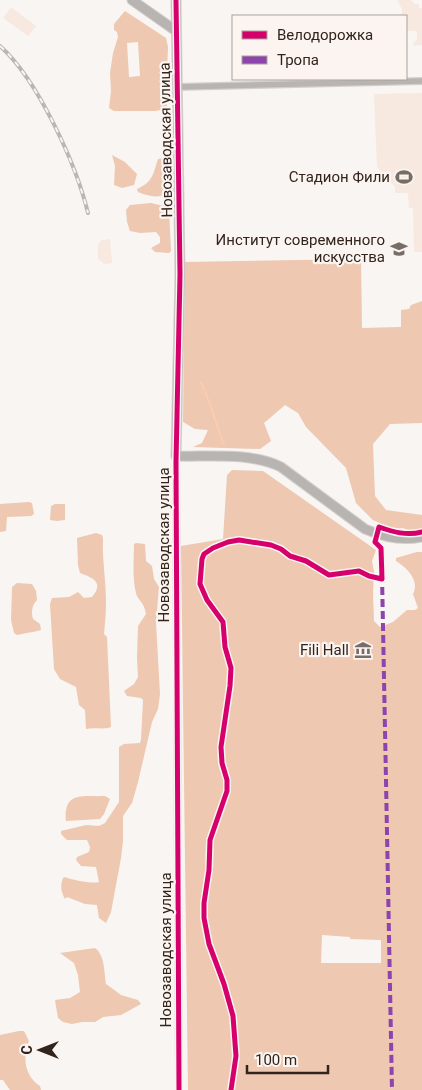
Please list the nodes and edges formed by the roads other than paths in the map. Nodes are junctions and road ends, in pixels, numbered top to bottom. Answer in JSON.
{"nodes":[{"id":1,"x":132,"y":0,"type":"edge"},
{"id":2,"x":176,"y":0,"type":"edge"},
{"id":3,"x":176,"y":31,"type":"junction"},
{"id":4,"x":422,"y":81,"type":"edge"},
{"id":5,"x":177,"y":87,"type":"junction"},
{"id":6,"x":176,"y":456,"type":"junction"},
{"id":7,"x":422,"y":537,"type":"edge"},
{"id":8,"x":179,"y":1090,"type":"edge"}],
"edges":[{"from":1,"to":3,"type":"street"},
{"from":2,"to":3,"type":"street","name":"Новозаводская улица"},
{"from":3,"to":5,"type":"street","name":"Новозаводская улица"},
{"from":4,"to":5,"type":"street"},
{"from":5,"to":6,"type":"street","name":"Новозаводская улица"},
{"from":6,"to":7,"type":"street"},
{"from":6,"to":8,"type":"street","name":"Новозаводская улица"}]}
